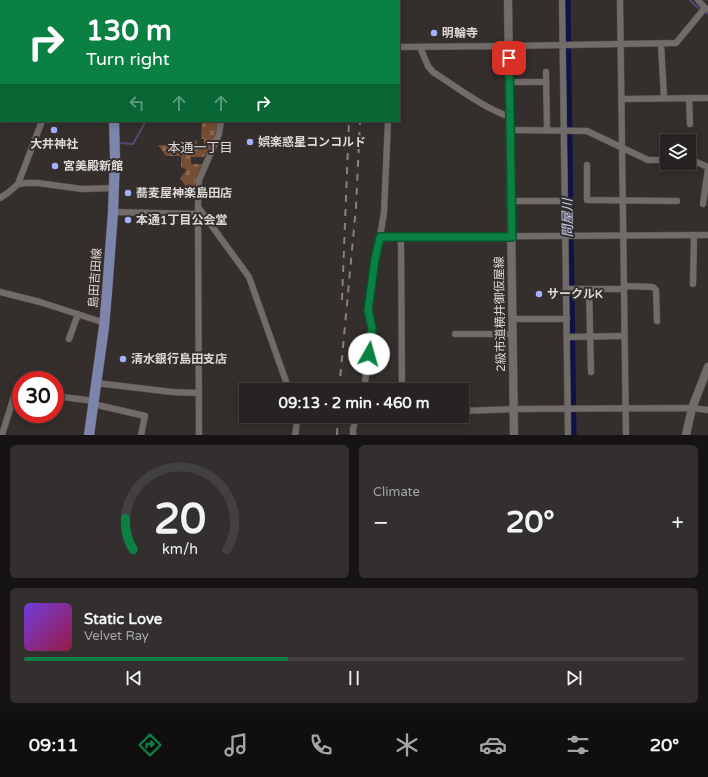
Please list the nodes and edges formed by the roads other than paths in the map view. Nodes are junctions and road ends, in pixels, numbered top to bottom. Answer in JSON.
{"nodes":[{"id":1,"x":508,"y":0,"type":"edge"},
{"id":2,"x":562,"y":0,"type":"edge"},
{"id":3,"x":620,"y":0,"type":"edge"},
{"id":4,"x":698,"y":0,"type":"edge"},
{"id":5,"x":707,"y":8,"type":"edge"},
{"id":6,"x":661,"y":44,"type":"junction"},
{"id":7,"x":563,"y":45,"type":"junction"},
{"id":8,"x":621,"y":45,"type":"junction"},
{"id":9,"x":509,"y":46,"type":"junction"},
{"id":10,"x":400,"y":47,"type":"edge"},
{"id":11,"x":420,"y":47,"type":"junction"},
{"id":12,"x":546,"y":72,"type":"dead end"},
{"id":13,"x":510,"y":82,"type":"junction"},
{"id":14,"x":546,"y":82,"type":"junction"},
{"id":15,"x":664,"y":98,"type":"junction"},
{"id":16,"x":690,"y":98,"type":"junction"},
{"id":17,"x":708,"y":98,"type":"edge"},
{"id":18,"x":622,"y":99,"type":"junction"},
{"id":19,"x":510,"y":117,"type":"junction"},
{"id":20,"x":42,"y":122,"type":"edge"},
{"id":21,"x":114,"y":122,"type":"edge"},
{"id":22,"x":221,"y":122,"type":"edge"},
{"id":23,"x":388,"y":122,"type":"edge"},
{"id":24,"x":690,"y":124,"type":"dead end"},
{"id":25,"x":510,"y":130,"type":"junction"},
{"id":26,"x":546,"y":130,"type":"junction"},
{"id":27,"x":564,"y":130,"type":"junction"},
{"id":28,"x":622,"y":147,"type":"junction"},
{"id":29,"x":660,"y":160,"type":"edge"},
{"id":30,"x":696,"y":162,"type":"edge"},
{"id":31,"x":587,"y":165,"type":"dead end"},
{"id":32,"x":708,"y":168,"type":"edge"},
{"id":33,"x":18,"y":184,"type":"junction"},
{"id":34,"x":114,"y":188,"type":"junction"},
{"id":35,"x":0,"y":198,"type":"edge"},
{"id":36,"x":565,"y":200,"type":"junction"},
{"id":37,"x":623,"y":200,"type":"junction"},
{"id":38,"x":511,"y":201,"type":"junction"},
{"id":39,"x":677,"y":201,"type":"dead end"},
{"id":40,"x":703,"y":204,"type":"dead end"},
{"id":41,"x":198,"y":207,"type":"junction"},
{"id":42,"x":113,"y":212,"type":"junction"},
{"id":43,"x":198,"y":214,"type":"junction"},
{"id":44,"x":694,"y":235,"type":"junction"},
{"id":45,"x":708,"y":235,"type":"edge"},
{"id":46,"x":566,"y":236,"type":"junction"},
{"id":47,"x":623,"y":236,"type":"junction"},
{"id":48,"x":380,"y":237,"type":"junction"},
{"id":49,"x":512,"y":237,"type":"junction"},
{"id":50,"x":401,"y":238,"type":"junction"},
{"id":51,"x":693,"y":284,"type":"dead end"},
{"id":52,"x":624,"y":287,"type":"junction"},
{"id":53,"x":566,"y":289,"type":"junction"},
{"id":54,"x":589,"y":289,"type":"junction"},
{"id":55,"x":0,"y":292,"type":"edge"},
{"id":56,"x":78,"y":314,"type":"junction"},
{"id":57,"x":512,"y":319,"type":"junction"},
{"id":58,"x":566,"y":319,"type":"junction"},
{"id":59,"x":657,"y":321,"type":"dead end"},
{"id":60,"x":105,"y":323,"type":"junction"},
{"id":61,"x":455,"y":334,"type":"dead end"},
{"id":62,"x":512,"y":334,"type":"junction"},
{"id":63,"x":624,"y":336,"type":"junction"},
{"id":64,"x":567,"y":337,"type":"junction"},
{"id":65,"x":590,"y":337,"type":"junction"},
{"id":66,"x":69,"y":339,"type":"dead end"},
{"id":67,"x":708,"y":367,"type":"edge"},
{"id":68,"x":591,"y":372,"type":"dead end"},
{"id":69,"x":96,"y":383,"type":"junction"},
{"id":70,"x":287,"y":383,"type":"edge"},
{"id":71,"x":365,"y":383,"type":"edge"},
{"id":72,"x":402,"y":383,"type":"edge"},
{"id":73,"x":199,"y":393,"type":"junction"},
{"id":74,"x":64,"y":397,"type":"edge"},
{"id":75,"x":12,"y":402,"type":"edge"},
{"id":76,"x":94,"y":402,"type":"junction"},
{"id":77,"x":692,"y":408,"type":"junction"},
{"id":78,"x":514,"y":409,"type":"junction"},
{"id":79,"x":567,"y":409,"type":"junction"},
{"id":80,"x":625,"y":409,"type":"junction"},
{"id":81,"x":708,"y":410,"type":"edge"},
{"id":82,"x":469,"y":411,"type":"edge"},
{"id":83,"x":296,"y":423,"type":"edge"},
{"id":84,"x":355,"y":423,"type":"edge"},
{"id":85,"x":2,"y":435,"type":"edge"},
{"id":86,"x":89,"y":435,"type":"edge"},
{"id":87,"x":141,"y":435,"type":"edge"},
{"id":88,"x":199,"y":435,"type":"edge"},
{"id":89,"x":295,"y":435,"type":"edge"},
{"id":90,"x":353,"y":435,"type":"edge"},
{"id":91,"x":514,"y":435,"type":"edge"},
{"id":92,"x":568,"y":435,"type":"edge"},
{"id":93,"x":626,"y":435,"type":"edge"},
{"id":94,"x":686,"y":435,"type":"edge"}],
"edges":[{"from":1,"to":9,"type":"street","name":"2級市道横井御仮屋線"},
{"from":2,"to":7,"type":"street"},
{"from":3,"to":8,"type":"street"},
{"from":4,"to":5,"type":"street"},
{"from":5,"to":6,"type":"street"},
{"from":6,"to":8,"type":"street"},
{"from":6,"to":15,"type":"street"},
{"from":7,"to":8,"type":"street"},
{"from":7,"to":9,"type":"street"},
{"from":7,"to":27,"type":"street"},
{"from":8,"to":18,"type":"street"},
{"from":9,"to":11,"type":"street"},
{"from":9,"to":13,"type":"street","name":"2級市道横井御仮屋線"},
{"from":10,"to":11,"type":"street"},
{"from":11,"to":19,"type":"street"},
{"from":12,"to":14,"type":"street"},
{"from":13,"to":14,"type":"street"},
{"from":13,"to":19,"type":"street","name":"2級市道横井御仮屋線"},
{"from":14,"to":26,"type":"street"},
{"from":15,"to":16,"type":"street"},
{"from":15,"to":18,"type":"street"},
{"from":16,"to":17,"type":"street"},
{"from":16,"to":24,"type":"street"},
{"from":18,"to":28,"type":"street"},
{"from":19,"to":25,"type":"street","name":"2級市道横井御仮屋線"},
{"from":20,"to":33,"type":"street"},
{"from":21,"to":34,"type":"main road","name":"島田吉田線"},
{"from":22,"to":41,"type":"street"},
{"from":23,"to":48,"type":"street"},
{"from":25,"to":26,"type":"street"},
{"from":25,"to":38,"type":"street","name":"2級市道横井御仮屋線"},
{"from":26,"to":27,"type":"street"},
{"from":27,"to":28,"type":"street"},
{"from":27,"to":36,"type":"street"},
{"from":28,"to":29,"type":"street"},
{"from":28,"to":37,"type":"street"},
{"from":30,"to":32,"type":"street"},
{"from":31,"to":37,"type":"street"},
{"from":32,"to":40,"type":"street"},
{"from":33,"to":34,"type":"street"},
{"from":33,"to":35,"type":"street"},
{"from":34,"to":42,"type":"main road","name":"島田吉田線"},
{"from":36,"to":38,"type":"street"},
{"from":36,"to":46,"type":"street"},
{"from":37,"to":39,"type":"street"},
{"from":37,"to":47,"type":"street"},
{"from":38,"to":49,"type":"street","name":"2級市道横井御仮屋線"},
{"from":41,"to":43,"type":"street"},
{"from":41,"to":70,"type":"street"},
{"from":42,"to":43,"type":"street"},
{"from":42,"to":60,"type":"main road","name":"島田吉田線"},
{"from":43,"to":73,"type":"street"},
{"from":44,"to":45,"type":"street"},
{"from":44,"to":47,"type":"street"},
{"from":44,"to":51,"type":"street"},
{"from":46,"to":47,"type":"street"},
{"from":46,"to":49,"type":"street"},
{"from":46,"to":53,"type":"street"},
{"from":47,"to":52,"type":"street"},
{"from":48,"to":50,"type":"street"},
{"from":48,"to":71,"type":"street"},
{"from":49,"to":50,"type":"street"},
{"from":49,"to":57,"type":"street","name":"2級市道横井御仮屋線"},
{"from":50,"to":72,"type":"street"},
{"from":52,"to":54,"type":"street"},
{"from":52,"to":59,"type":"street"},
{"from":52,"to":63,"type":"street"},
{"from":53,"to":54,"type":"street"},
{"from":53,"to":58,"type":"street"},
{"from":54,"to":65,"type":"street"},
{"from":55,"to":56,"type":"street"},
{"from":56,"to":60,"type":"street"},
{"from":56,"to":66,"type":"street"},
{"from":57,"to":58,"type":"street"},
{"from":57,"to":62,"type":"street","name":"2級市道横井御仮屋線"},
{"from":58,"to":64,"type":"street"},
{"from":60,"to":69,"type":"main road","name":"島田吉田線"},
{"from":61,"to":62,"type":"street"},
{"from":62,"to":78,"type":"street","name":"2級市道横井御仮屋線"},
{"from":63,"to":65,"type":"street"},
{"from":63,"to":80,"type":"street"},
{"from":64,"to":65,"type":"street"},
{"from":64,"to":79,"type":"street"},
{"from":65,"to":68,"type":"street"},
{"from":67,"to":77,"type":"street"},
{"from":69,"to":73,"type":"street"},
{"from":69,"to":76,"type":"main road","name":"島田吉田線"},
{"from":73,"to":88,"type":"street"},
{"from":74,"to":76,"type":"street"},
{"from":75,"to":85,"type":"street"},
{"from":76,"to":86,"type":"main road","name":"島田吉田線"},
{"from":76,"to":87,"type":"street"},
{"from":77,"to":80,"type":"street"},
{"from":77,"to":81,"type":"street"},
{"from":77,"to":94,"type":"street"},
{"from":78,"to":79,"type":"street"},
{"from":78,"to":82,"type":"street"},
{"from":78,"to":91,"type":"street","name":"2級市道横井御仮屋線"},
{"from":79,"to":80,"type":"street"},
{"from":79,"to":92,"type":"street"},
{"from":80,"to":93,"type":"street"},
{"from":83,"to":89,"type":"street"},
{"from":84,"to":90,"type":"street"}]}
